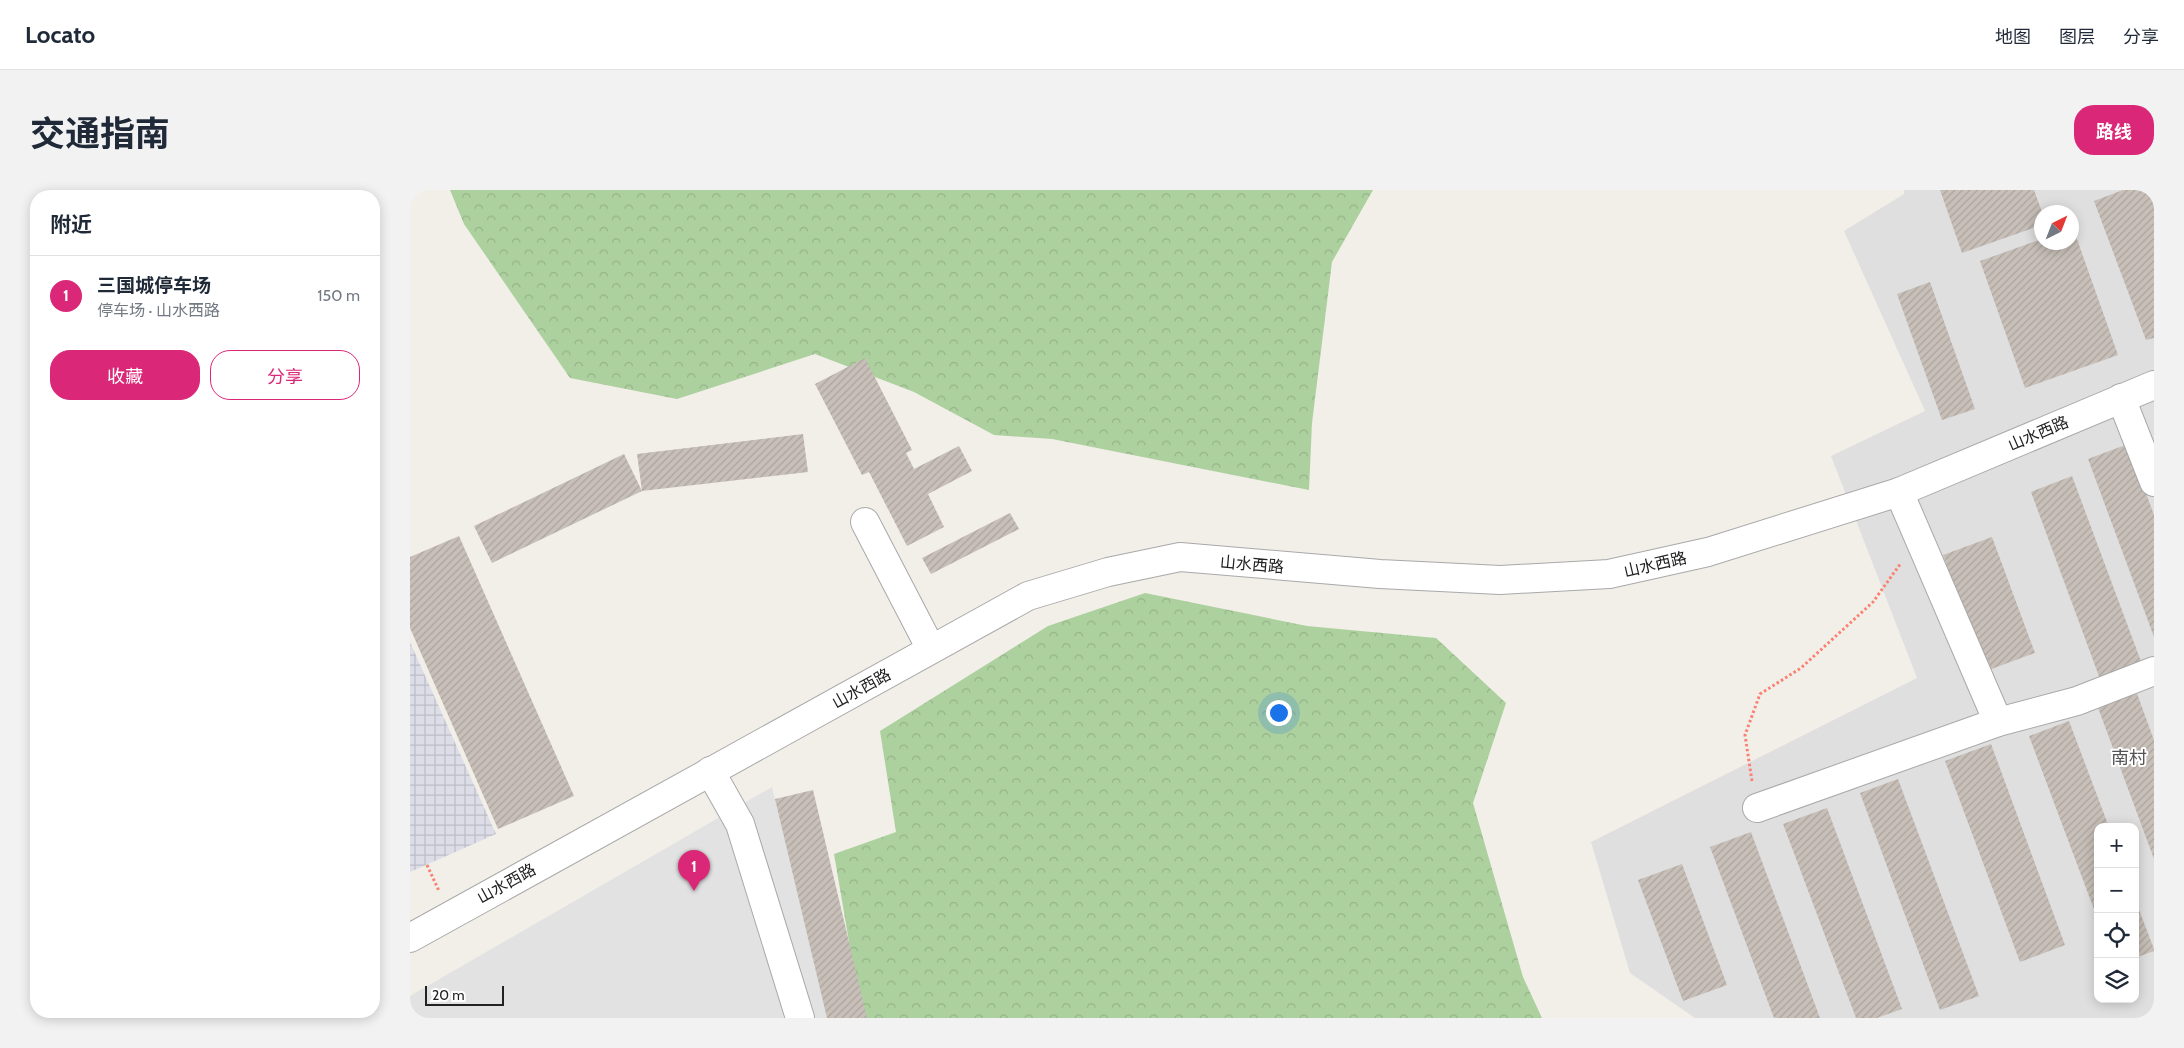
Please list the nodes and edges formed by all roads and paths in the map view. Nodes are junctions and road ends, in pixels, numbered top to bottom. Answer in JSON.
{"nodes":[{"id":1,"x":2154,"y":385,"type":"edge"},
{"id":2,"x":2122,"y":398,"type":"junction"},
{"id":3,"x":2154,"y":482,"type":"edge"},
{"id":4,"x":1898,"y":492,"type":"junction"},
{"id":5,"x":865,"y":522,"type":"dead end"},
{"id":6,"x":1919,"y":538,"type":"junction"},
{"id":7,"x":931,"y":649,"type":"junction"},
{"id":8,"x":2154,"y":671,"type":"edge"},
{"id":9,"x":1998,"y":722,"type":"junction"},
{"id":10,"x":710,"y":771,"type":"junction"},
{"id":11,"x":1756,"y":808,"type":"joint"},
{"id":12,"x":410,"y":938,"type":"edge"},
{"id":13,"x":800,"y":1018,"type":"edge"}],
"edges":[{"from":1,"to":2,"type":"street","name":"山水西路"},
{"from":2,"to":3,"type":"street"},
{"from":2,"to":4,"type":"street","name":"山水西路"},
{"from":4,"to":6,"type":"street"},
{"from":4,"to":7,"type":"street","name":"山水西路"},
{"from":5,"to":7,"type":"street"},
{"from":6,"to":9,"type":"street"},
{"from":6,"to":11,"type":"path"},
{"from":7,"to":10,"type":"street","name":"山水西路"},
{"from":8,"to":9,"type":"street"},
{"from":9,"to":11,"type":"street"},
{"from":10,"to":12,"type":"street","name":"山水西路"},
{"from":10,"to":13,"type":"street"}]}
